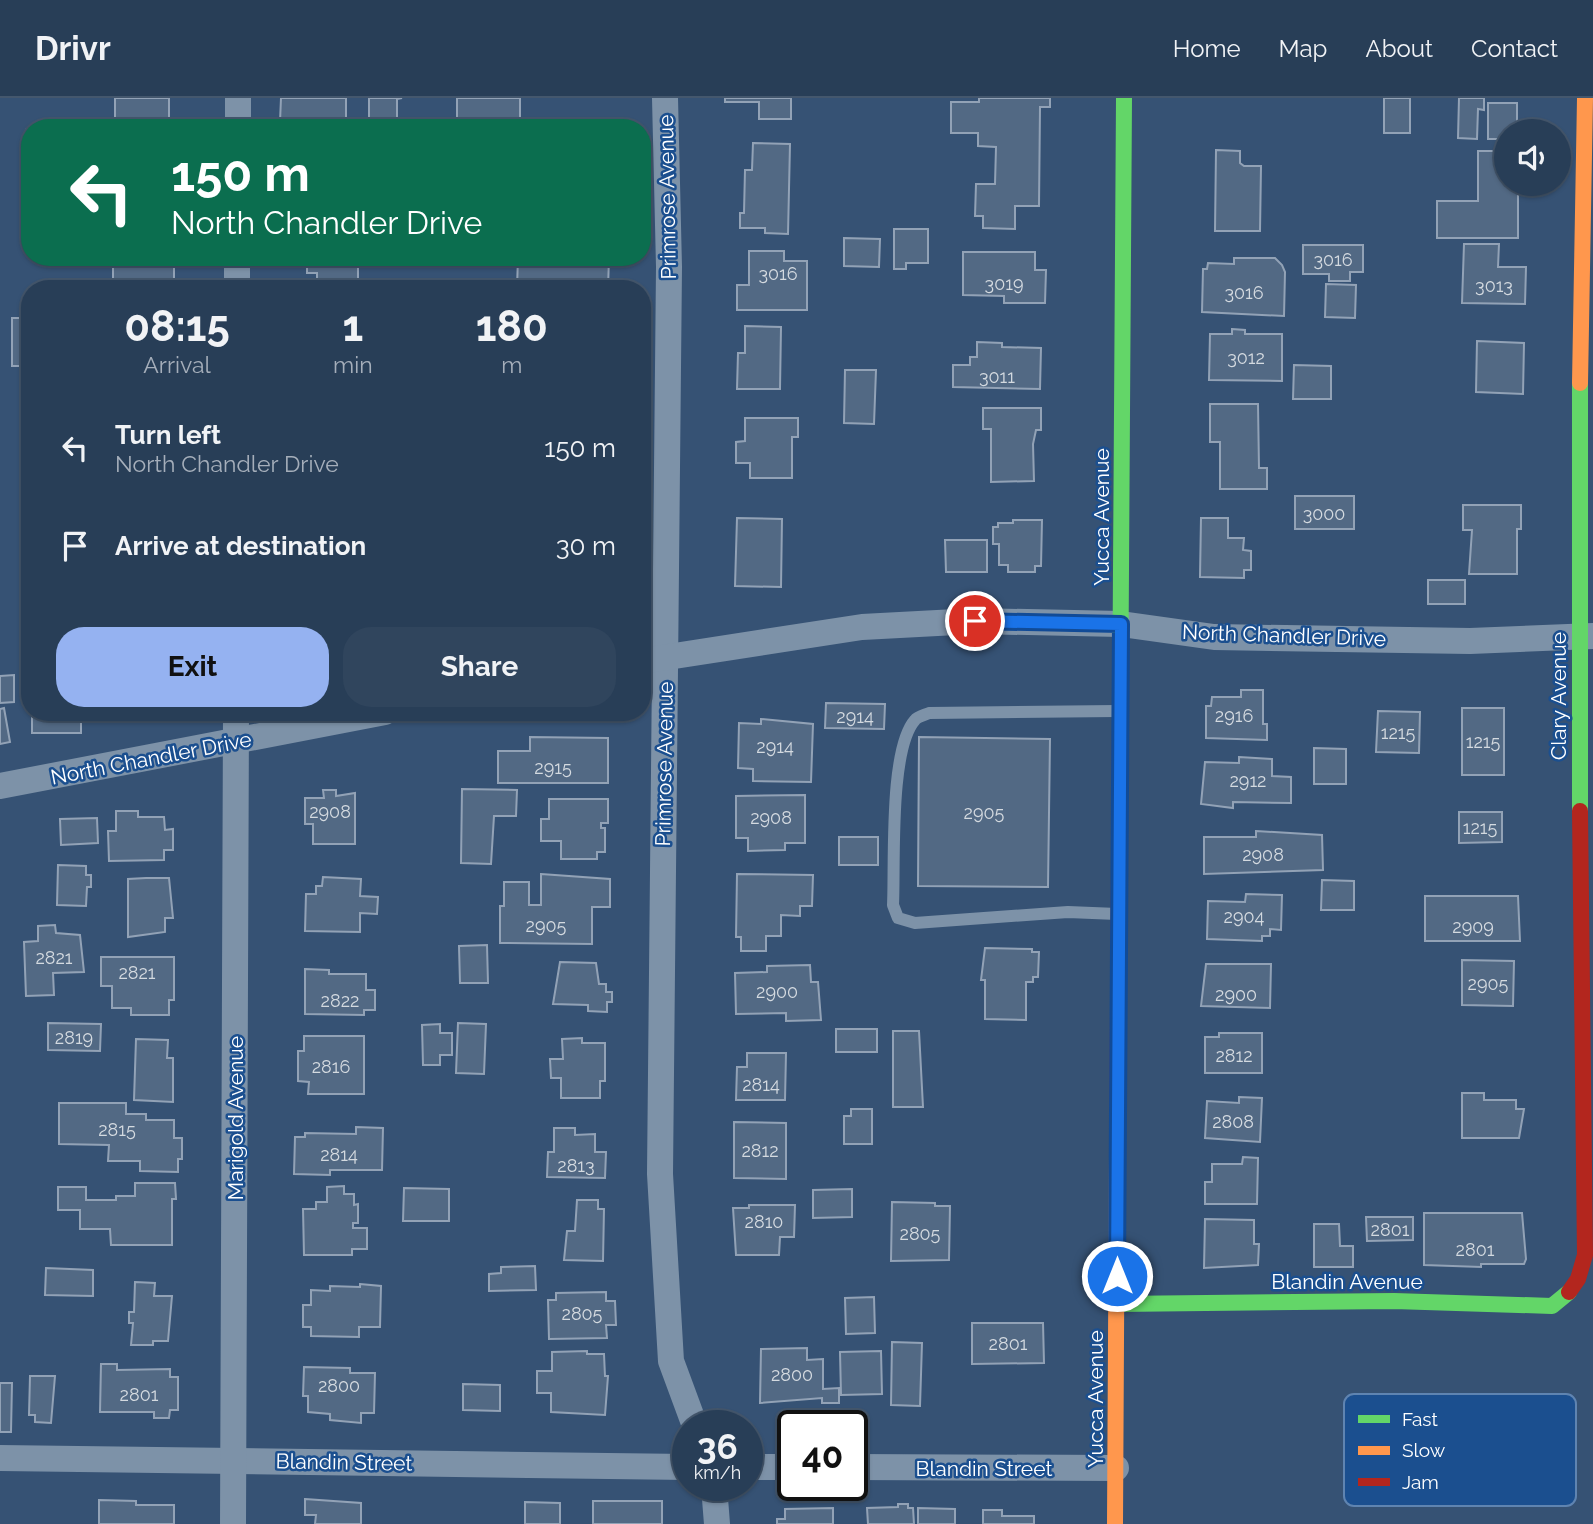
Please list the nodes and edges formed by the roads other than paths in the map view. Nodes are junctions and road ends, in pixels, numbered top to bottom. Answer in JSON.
{"nodes":[{"id":1,"x":238,"y":98,"type":"edge"},
{"id":2,"x":665,"y":98,"type":"edge"},
{"id":3,"x":1124,"y":98,"type":"edge"},
{"id":4,"x":1586,"y":98,"type":"edge"},
{"id":5,"x":237,"y":119,"type":"edge"},
{"id":6,"x":1587,"y":277,"type":"edge"},
{"id":7,"x":1121,"y":624,"type":"junction"},
{"id":8,"x":1586,"y":636,"type":"edge"},
{"id":9,"x":654,"y":658,"type":"edge"},
{"id":10,"x":1121,"y":710,"type":"junction"},
{"id":11,"x":236,"y":721,"type":"edge"},
{"id":12,"x":340,"y":721,"type":"edge"},
{"id":13,"x":235,"y":742,"type":"junction"},
{"id":14,"x":0,"y":786,"type":"edge"},
{"id":15,"x":1119,"y":914,"type":"junction"},
{"id":16,"x":1573,"y":1291,"type":"joint"},
{"id":17,"x":1117,"y":1304,"type":"junction"},
{"id":18,"x":689,"y":1410,"type":"edge"},
{"id":19,"x":0,"y":1458,"type":"edge"},
{"id":20,"x":233,"y":1461,"type":"junction"},
{"id":21,"x":672,"y":1467,"type":"edge"},
{"id":22,"x":868,"y":1467,"type":"edge"},
{"id":23,"x":1116,"y":1468,"type":"junction"},
{"id":24,"x":715,"y":1501,"type":"edge"},
{"id":25,"x":233,"y":1524,"type":"edge"},
{"id":26,"x":717,"y":1524,"type":"edge"},
{"id":27,"x":1115,"y":1524,"type":"edge"}],
"edges":[{"from":1,"to":5,"type":"street"},
{"from":2,"to":9,"type":"street","name":"Primrose Avenue"},
{"from":3,"to":7,"type":"street","name":"Yucca Avenue"},
{"from":4,"to":6,"type":"street","name":"Clary Avenue"},
{"from":6,"to":8,"type":"street","name":"Clary Avenue"},
{"from":7,"to":8,"type":"street","name":"North Chandler Drive"},
{"from":7,"to":9,"type":"street","name":"North Chandler Drive"},
{"from":7,"to":10,"type":"street","name":"Yucca Avenue"},
{"from":8,"to":16,"type":"street","name":"Clary Avenue"},
{"from":9,"to":18,"type":"street","name":"Primrose Avenue"},
{"from":10,"to":15,"type":"street","name":"Yucca Avenue"},
{"from":10,"to":15,"type":"lane"},
{"from":11,"to":13,"type":"street","name":"Marigold Avenue"},
{"from":12,"to":13,"type":"street","name":"North Chandler Drive"},
{"from":13,"to":14,"type":"street","name":"North Chandler Drive"},
{"from":13,"to":20,"type":"street","name":"Marigold Avenue"},
{"from":15,"to":17,"type":"street","name":"Yucca Avenue"},
{"from":16,"to":17,"type":"street","name":"Blandin Avenue"},
{"from":17,"to":23,"type":"street","name":"Yucca Avenue"},
{"from":19,"to":20,"type":"street","name":"Blandin Street"},
{"from":20,"to":21,"type":"street","name":"Blandin Street"},
{"from":20,"to":25,"type":"street","name":"Marigold Avenue"},
{"from":22,"to":23,"type":"street","name":"Blandin Street"},
{"from":23,"to":27,"type":"street","name":"Yucca Avenue"},
{"from":24,"to":26,"type":"street"}]}
